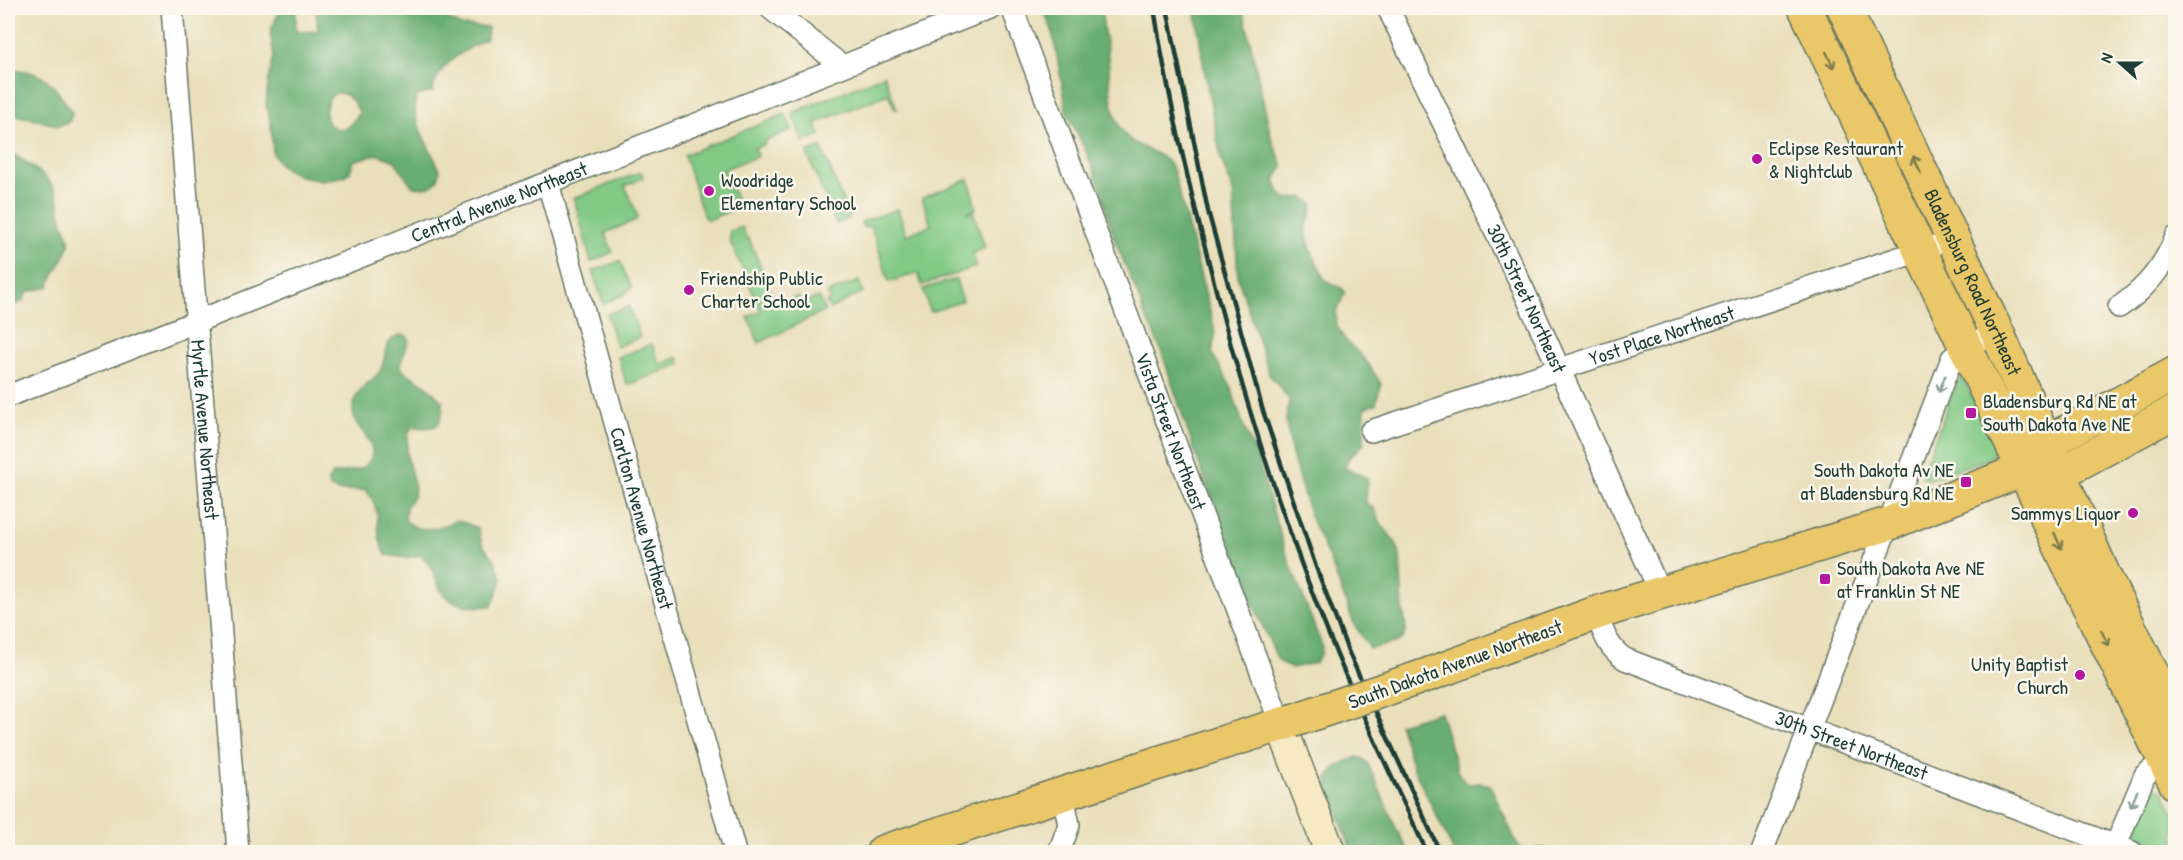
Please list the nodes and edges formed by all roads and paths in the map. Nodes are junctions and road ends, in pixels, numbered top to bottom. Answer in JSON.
{"nodes":[{"id":1,"x":172,"y":8,"type":"edge"},
{"id":2,"x":770,"y":8,"type":"edge"},
{"id":3,"x":990,"y":8,"type":"edge"},
{"id":4,"x":1012,"y":8,"type":"edge"},
{"id":5,"x":1388,"y":8,"type":"edge"},
{"id":6,"x":1805,"y":8,"type":"edge"},
{"id":7,"x":1844,"y":8,"type":"edge"},
{"id":8,"x":842,"y":66,"type":"junction"},
{"id":9,"x":548,"y":183,"type":"junction"},
{"id":10,"x":2175,"y":237,"type":"edge"},
{"id":11,"x":1952,"y":240,"type":"junction"},
{"id":12,"x":1920,"y":251,"type":"junction"},
{"id":13,"x":2119,"y":308,"type":"dead end"},
{"id":14,"x":196,"y":321,"type":"junction"},
{"id":15,"x":1996,"y":330,"type":"junction"},
{"id":16,"x":1967,"y":349,"type":"junction"},
{"id":17,"x":1560,"y":369,"type":"junction"},
{"id":18,"x":2172,"y":382,"type":"edge"},
{"id":19,"x":8,"y":396,"type":"edge"},
{"id":20,"x":2175,"y":411,"type":"edge"},
{"id":21,"x":1371,"y":431,"type":"dead end"},
{"id":22,"x":2046,"y":443,"type":"junction"},
{"id":23,"x":2024,"y":470,"type":"junction"},
{"id":24,"x":2060,"y":473,"type":"junction"},
{"id":25,"x":1888,"y":524,"type":"junction"},
{"id":26,"x":1660,"y":592,"type":"junction"},
{"id":27,"x":1596,"y":613,"type":"junction"},
{"id":28,"x":1287,"y":723,"type":"junction"},
{"id":29,"x":2175,"y":723,"type":"edge"},
{"id":30,"x":1809,"y":729,"type":"junction"},
{"id":31,"x":2170,"y":772,"type":"edge"},
{"id":32,"x":1063,"y":794,"type":"junction"},
{"id":33,"x":2120,"y":850,"type":"edge"},
{"id":34,"x":238,"y":852,"type":"edge"},
{"id":35,"x":735,"y":852,"type":"edge"},
{"id":36,"x":883,"y":852,"type":"edge"},
{"id":37,"x":1059,"y":852,"type":"edge"},
{"id":38,"x":1330,"y":852,"type":"edge"},
{"id":39,"x":1762,"y":852,"type":"edge"}],
"edges":[{"from":1,"to":14,"type":"street","name":"Myrtle Avenue Northeast"},
{"from":2,"to":8,"type":"street"},
{"from":3,"to":8,"type":"street","name":"Central Avenue Northeast"},
{"from":4,"to":28,"type":"street","name":"Vista Street Northeast"},
{"from":5,"to":17,"type":"street","name":"30th Street Northeast"},
{"from":6,"to":12,"type":"main road","name":"Bladensburg Road Northeast","one_way":true},
{"from":11,"to":7,"type":"main road","name":"Bladensburg Road Northeast","one_way":true},
{"from":8,"to":9,"type":"street","name":"Central Avenue Northeast"},
{"from":9,"to":14,"type":"street","name":"Central Avenue Northeast"},
{"from":9,"to":35,"type":"street","name":"Carlton Avenue Northeast"},
{"from":10,"to":13,"type":"street"},
{"from":11,"to":12,"type":"street","name":"Yost Place Northeast"},
{"from":11,"to":15,"type":"main road","name":"Bladensburg Road Northeast"},
{"from":12,"to":16,"type":"main road","name":"Bladensburg Road Northeast"},
{"from":12,"to":17,"type":"street","name":"Yost Place Northeast"},
{"from":14,"to":19,"type":"street","name":"Central Avenue Northeast"},
{"from":14,"to":34,"type":"street","name":"Myrtle Avenue Northeast"},
{"from":15,"to":16,"type":"street"},
{"from":15,"to":22,"type":"main road","name":"Bladensburg Road Northeast"},
{"from":16,"to":23,"type":"main road","name":"Bladensburg Road Northeast"},
{"from":16,"to":25,"type":"street","one_way":true},
{"from":17,"to":21,"type":"street","name":"Yost Place Northeast"},
{"from":17,"to":26,"type":"street","name":"30th Street Northeast"},
{"from":18,"to":22,"type":"main road","name":"South Dakota Avenue Northeast"},
{"from":20,"to":24,"type":"main road"},
{"from":22,"to":23,"type":"main road","name":"South Dakota Avenue Northeast"},
{"from":22,"to":24,"type":"main road","name":"Bladensburg Road Northeast"},
{"from":23,"to":24,"type":"main road","name":"South Dakota Avenue Northeast"},
{"from":23,"to":25,"type":"main road","name":"South Dakota Avenue Northeast"},
{"from":23,"to":31,"type":"main road","name":"Bladensburg Road Northeast","one_way":true},
{"from":24,"to":29,"type":"main road","name":"Bladensburg Road Northeast"},
{"from":25,"to":26,"type":"main road","name":"South Dakota Avenue Northeast"},
{"from":25,"to":30,"type":"street"},
{"from":26,"to":27,"type":"main road","name":"South Dakota Avenue Northeast"},
{"from":27,"to":28,"type":"main road","name":"South Dakota Avenue Northeast","bridge":true},
{"from":27,"to":30,"type":"street","name":"30th Street Northeast"},
{"from":28,"to":32,"type":"main road","name":"South Dakota Avenue Northeast"},
{"from":28,"to":38,"type":"street","name":"Vista Street Northeast"},
{"from":30,"to":33,"type":"street","name":"30th Street Northeast"},
{"from":30,"to":39,"type":"street"},
{"from":31,"to":33,"type":"street","one_way":true},
{"from":32,"to":36,"type":"main road","name":"South Dakota Avenue Northeast"},
{"from":32,"to":37,"type":"street"}]}
